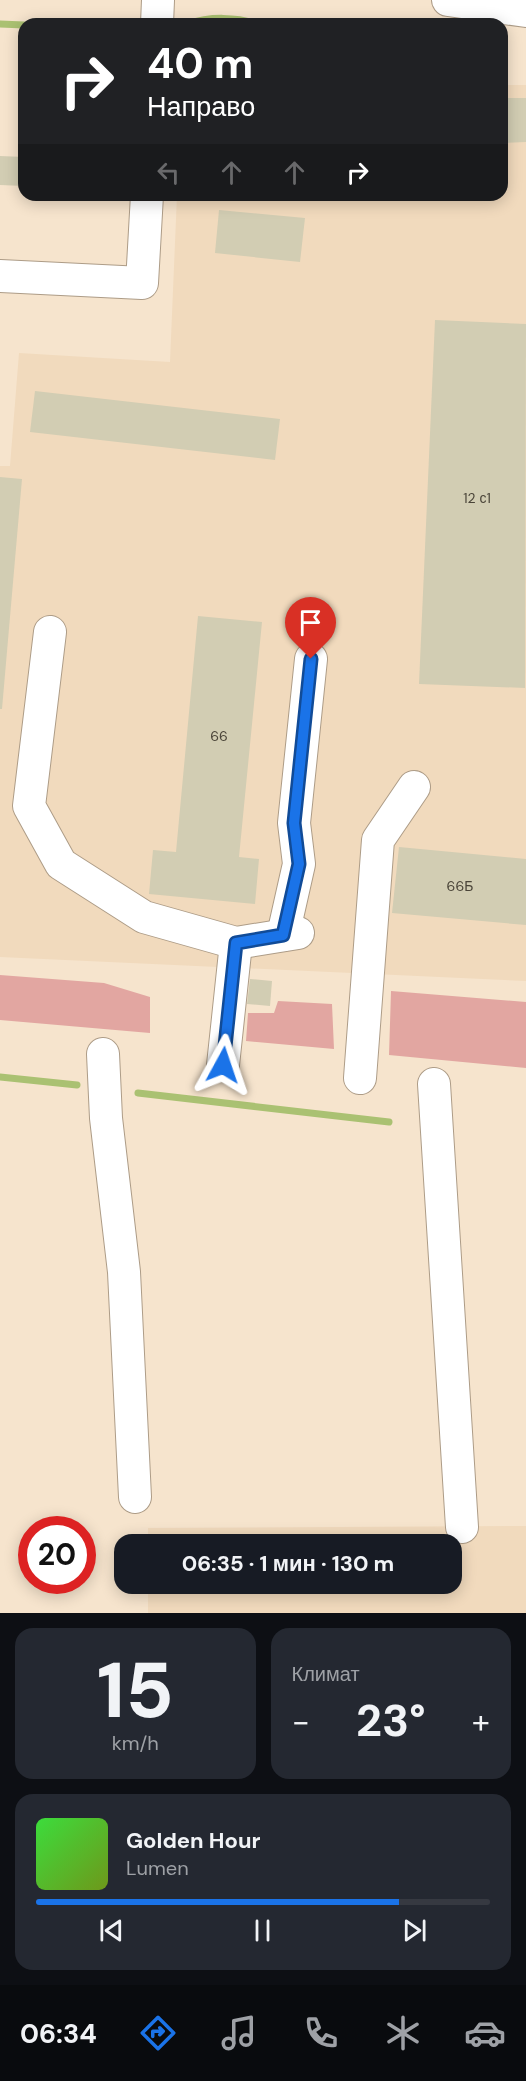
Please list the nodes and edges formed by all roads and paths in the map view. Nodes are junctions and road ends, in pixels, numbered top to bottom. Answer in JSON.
{"nodes":[{"id":1,"x":158,"y":0,"type":"edge"},
{"id":2,"x":448,"y":0,"type":"edge"},
{"id":3,"x":526,"y":11,"type":"edge"},
{"id":4,"x":157,"y":18,"type":"edge"},
{"id":5,"x":147,"y":201,"type":"edge"},
{"id":6,"x":0,"y":276,"type":"edge"},
{"id":7,"x":50,"y":632,"type":"dead end"},
{"id":8,"x":311,"y":659,"type":"dead end"},
{"id":9,"x":414,"y":787,"type":"dead end"},
{"id":10,"x":236,"y":943,"type":"junction"},
{"id":11,"x":103,"y":1054,"type":"dead end"},
{"id":12,"x":223,"y":1065,"type":"dead end"},
{"id":13,"x":360,"y":1078,"type":"dead end"},
{"id":14,"x":434,"y":1084,"type":"dead end"},
{"id":15,"x":135,"y":1497,"type":"dead end"},
{"id":16,"x":462,"y":1527,"type":"dead end"}],
"edges":[{"from":1,"to":4,"type":"street"},
{"from":2,"to":3,"type":"street"},
{"from":5,"to":6,"type":"street"},
{"from":7,"to":10,"type":"street"},
{"from":8,"to":10,"type":"street"},
{"from":9,"to":13,"type":"street"},
{"from":10,"to":12,"type":"street"},
{"from":11,"to":15,"type":"street"},
{"from":14,"to":16,"type":"street"}]}
